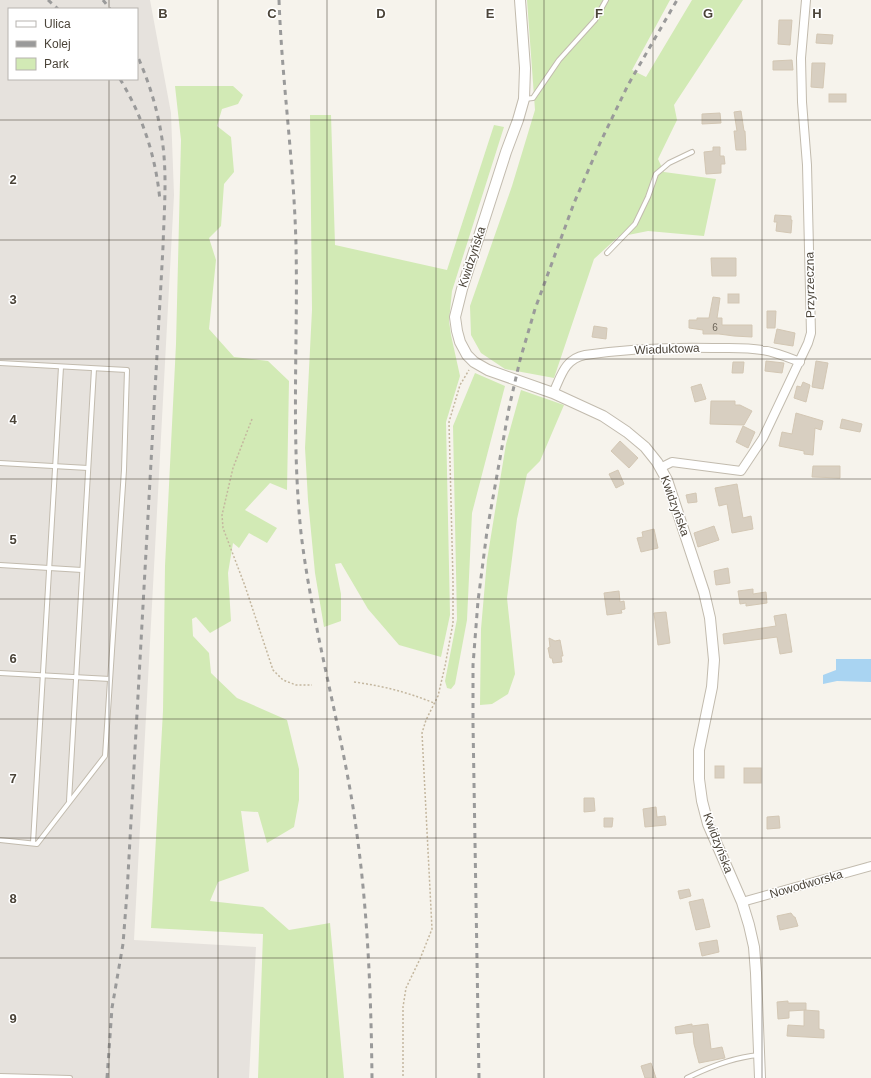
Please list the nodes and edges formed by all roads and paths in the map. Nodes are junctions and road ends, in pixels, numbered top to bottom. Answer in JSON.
{"nodes":[{"id":1,"x":520,"y":0,"type":"edge"},
{"id":2,"x":606,"y":0,"type":"edge"},
{"id":3,"x":806,"y":0,"type":"edge"},
{"id":4,"x":524,"y":99,"type":"junction"},
{"id":5,"x":692,"y":152,"type":"dead end"},
{"id":6,"x":607,"y":253,"type":"dead end"},
{"id":7,"x":474,"y":362,"type":"junction"},
{"id":8,"x":800,"y":362,"type":"junction"},
{"id":9,"x":0,"y":363,"type":"edge"},
{"id":10,"x":61,"y":367,"type":"junction"},
{"id":11,"x":94,"y":368,"type":"junction"},
{"id":12,"x":554,"y":393,"type":"junction"},
{"id":13,"x":252,"y":419,"type":"dead end"},
{"id":14,"x":0,"y":463,"type":"edge"},
{"id":15,"x":55,"y":466,"type":"junction"},
{"id":16,"x":88,"y":468,"type":"junction"},
{"id":17,"x":660,"y":468,"type":"junction"},
{"id":18,"x":0,"y":565,"type":"edge"},
{"id":19,"x":49,"y":568,"type":"junction"},
{"id":20,"x":82,"y":570,"type":"junction"},
{"id":21,"x":0,"y":672,"type":"edge"},
{"id":22,"x":43,"y":675,"type":"junction"},
{"id":23,"x":76,"y":677,"type":"junction"},
{"id":24,"x":110,"y":680,"type":"junction"},
{"id":25,"x":354,"y":682,"type":"dead end"},
{"id":26,"x":312,"y":685,"type":"dead end"},
{"id":27,"x":434,"y":703,"type":"junction"},
{"id":28,"x":69,"y":802,"type":"junction"},
{"id":29,"x":0,"y":840,"type":"edge"},
{"id":30,"x":33,"y":843,"type":"junction"},
{"id":31,"x":871,"y":866,"type":"edge"},
{"id":32,"x":742,"y":902,"type":"junction"},
{"id":33,"x":759,"y":1055,"type":"junction"},
{"id":34,"x":0,"y":1076,"type":"edge"},
{"id":35,"x":403,"y":1076,"type":"dead end"},
{"id":36,"x":70,"y":1078,"type":"edge"},
{"id":37,"x":688,"y":1078,"type":"edge"},
{"id":38,"x":760,"y":1078,"type":"edge"}],
"edges":[{"from":1,"to":4,"type":"street","name":"Kwidzyńska"},
{"from":2,"to":4,"type":"lane"},
{"from":3,"to":8,"type":"street","name":"Przyrzeczna"},
{"from":4,"to":7,"type":"street","name":"Kwidzyńska"},
{"from":5,"to":6,"type":"lane"},
{"from":7,"to":12,"type":"street","name":"Kwidzyńska"},
{"from":7,"to":27,"type":"path"},
{"from":8,"to":12,"type":"street","name":"Wiaduktowa"},
{"from":8,"to":17,"type":"street","name":"Przyrzeczna"},
{"from":9,"to":10,"type":"lane"},
{"from":10,"to":11,"type":"lane"},
{"from":10,"to":15,"type":"lane"},
{"from":11,"to":16,"type":"lane"},
{"from":11,"to":24,"type":"lane"},
{"from":12,"to":17,"type":"street","name":"Kwidzyńska"},
{"from":13,"to":26,"type":"path"},
{"from":14,"to":15,"type":"lane"},
{"from":15,"to":16,"type":"lane"},
{"from":15,"to":19,"type":"lane"},
{"from":16,"to":20,"type":"lane"},
{"from":17,"to":32,"type":"street","name":"Kwidzyńska"},
{"from":18,"to":19,"type":"lane"},
{"from":19,"to":20,"type":"lane"},
{"from":19,"to":22,"type":"lane"},
{"from":20,"to":23,"type":"lane"},
{"from":21,"to":22,"type":"lane"},
{"from":22,"to":23,"type":"lane"},
{"from":22,"to":30,"type":"lane"},
{"from":23,"to":24,"type":"lane"},
{"from":23,"to":28,"type":"lane"},
{"from":24,"to":28,"type":"lane"},
{"from":25,"to":27,"type":"path"},
{"from":27,"to":35,"type":"path"},
{"from":28,"to":30,"type":"lane"},
{"from":29,"to":30,"type":"lane"},
{"from":31,"to":32,"type":"street","name":"Nowodworska"},
{"from":32,"to":33,"type":"street","name":"Kwidzyńska"},
{"from":33,"to":37,"type":"lane"},
{"from":33,"to":38,"type":"street","name":"Kwidzyńska"},
{"from":34,"to":36,"type":"lane"}]}
